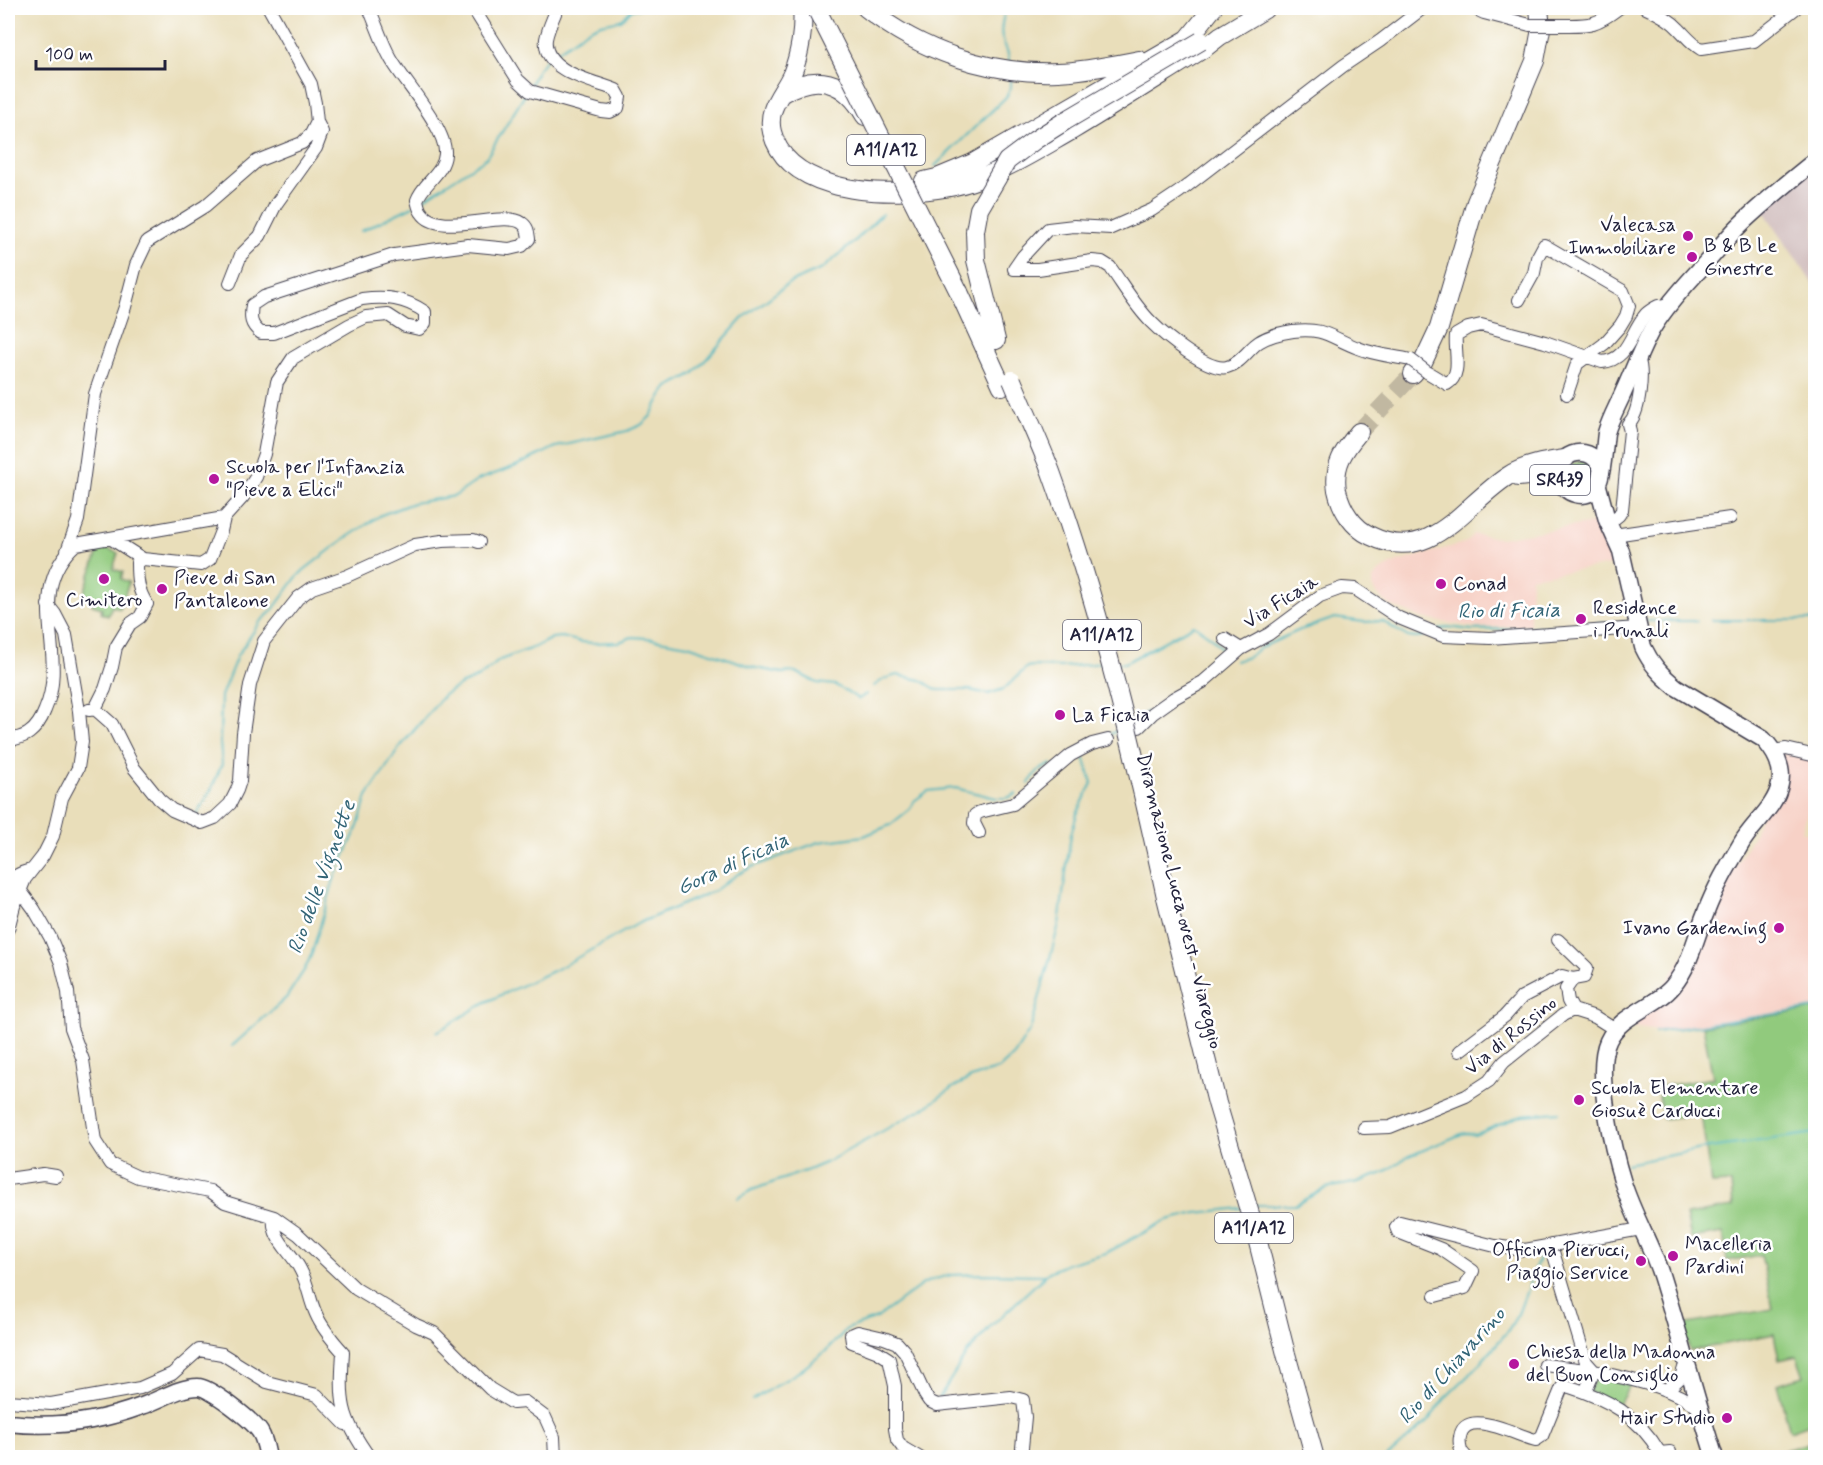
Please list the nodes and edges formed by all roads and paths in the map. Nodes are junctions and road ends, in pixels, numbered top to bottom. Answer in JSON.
{"nodes":[{"id":1,"x":268,"y":8,"type":"edge"},
{"id":2,"x":369,"y":8,"type":"edge"},
{"id":3,"x":473,"y":8,"type":"edge"},
{"id":4,"x":557,"y":8,"type":"edge"},
{"id":5,"x":802,"y":8,"type":"edge"},
{"id":6,"x":816,"y":8,"type":"edge"},
{"id":7,"x":828,"y":8,"type":"edge"},
{"id":8,"x":867,"y":8,"type":"edge"},
{"id":9,"x":1214,"y":8,"type":"edge"},
{"id":10,"x":1423,"y":8,"type":"edge"},
{"id":11,"x":1473,"y":8,"type":"edge"},
{"id":12,"x":1539,"y":8,"type":"edge"},
{"id":13,"x":1618,"y":8,"type":"edge"},
{"id":14,"x":1646,"y":8,"type":"edge"},
{"id":15,"x":1796,"y":8,"type":"edge"},
{"id":16,"x":1265,"y":9,"type":"dead end"},
{"id":17,"x":1220,"y":36,"type":"junction"},
{"id":18,"x":1132,"y":66,"type":"junction"},
{"id":19,"x":779,"y":95,"type":"junction"},
{"id":20,"x":317,"y":122,"type":"junction"},
{"id":21,"x":889,"y":155,"type":"junction"},
{"id":22,"x":1815,"y":160,"type":"edge"},
{"id":23,"x":875,"y":190,"type":"junction"},
{"id":24,"x":230,"y":283,"type":"dead end"},
{"id":25,"x":964,"y":290,"type":"junction"},
{"id":26,"x":1519,"y":300,"type":"dead end"},
{"id":27,"x":1668,"y":308,"type":"junction"},
{"id":28,"x":996,"y":340,"type":"junction"},
{"id":29,"x":1585,"y":357,"type":"junction"},
{"id":30,"x":1417,"y":369,"type":"junction"},
{"id":31,"x":1007,"y":383,"type":"junction"},
{"id":32,"x":1567,"y":394,"type":"dead end"},
{"id":33,"x":1615,"y":424,"type":"junction"},
{"id":34,"x":1359,"y":432,"type":"tunnel mouth"},
{"id":35,"x":1572,"y":455,"type":"junction"},
{"id":36,"x":1600,"y":467,"type":"junction"},
{"id":37,"x":1497,"y":485,"type":"junction"},
{"id":38,"x":1598,"y":486,"type":"junction"},
{"id":39,"x":1570,"y":490,"type":"junction"},
{"id":40,"x":71,"y":518,"type":"dead end"},
{"id":41,"x":224,"y":518,"type":"junction"},
{"id":42,"x":1730,"y":518,"type":"dead end"},
{"id":43,"x":1610,"y":526,"type":"junction"},
{"id":44,"x":111,"y":538,"type":"junction"},
{"id":45,"x":479,"y":542,"type":"dead end"},
{"id":46,"x":66,"y":553,"type":"junction"},
{"id":47,"x":143,"y":559,"type":"junction"},
{"id":48,"x":48,"y":605,"type":"junction"},
{"id":49,"x":1638,"y":628,"type":"junction"},
{"id":50,"x":1225,"y":639,"type":"dead end"},
{"id":51,"x":1234,"y":655,"type":"junction"},
{"id":52,"x":95,"y":709,"type":"junction"},
{"id":53,"x":79,"y":711,"type":"junction"},
{"id":54,"x":1139,"y":727,"type":"dead end"},
{"id":55,"x":1108,"y":740,"type":"dead end"},
{"id":56,"x":8,"y":741,"type":"edge"},
{"id":57,"x":1773,"y":751,"type":"junction"},
{"id":58,"x":1815,"y":756,"type":"edge"},
{"id":59,"x":979,"y":832,"type":"dead end"},
{"id":60,"x":12,"y":889,"type":"edge"},
{"id":61,"x":8,"y":929,"type":"edge"},
{"id":62,"x":1558,"y":940,"type":"dead end"},
{"id":63,"x":1573,"y":979,"type":"junction"},
{"id":64,"x":1574,"y":1010,"type":"junction"},
{"id":65,"x":1614,"y":1029,"type":"junction"},
{"id":66,"x":1459,"y":1052,"type":"dead end"},
{"id":67,"x":1212,"y":1104,"type":"junction"},
{"id":68,"x":1364,"y":1128,"type":"dead end"},
{"id":69,"x":56,"y":1176,"type":"dead end"},
{"id":70,"x":8,"y":1179,"type":"edge"},
{"id":71,"x":274,"y":1217,"type":"junction"},
{"id":72,"x":1641,"y":1229,"type":"junction"},
{"id":73,"x":1551,"y":1245,"type":"junction"},
{"id":74,"x":1436,"y":1296,"type":"dead end"},
{"id":75,"x":1686,"y":1362,"type":"junction"},
{"id":76,"x":1545,"y":1365,"type":"dead end"},
{"id":77,"x":1594,"y":1371,"type":"junction"},
{"id":78,"x":1692,"y":1386,"type":"junction"},
{"id":79,"x":1668,"y":1389,"type":"junction"},
{"id":80,"x":1585,"y":1392,"type":"junction"},
{"id":81,"x":8,"y":1401,"type":"edge"},
{"id":82,"x":1699,"y":1408,"type":"junction"},
{"id":83,"x":8,"y":1423,"type":"edge"},
{"id":84,"x":355,"y":1437,"type":"junction"},
{"id":85,"x":1670,"y":1452,"type":"dead end"},
{"id":86,"x":268,"y":1458,"type":"edge"},
{"id":87,"x":370,"y":1458,"type":"edge"},
{"id":88,"x":555,"y":1458,"type":"edge"},
{"id":89,"x":920,"y":1458,"type":"edge"},
{"id":90,"x":1021,"y":1458,"type":"edge"},
{"id":91,"x":1303,"y":1458,"type":"edge"},
{"id":92,"x":1315,"y":1458,"type":"edge"},
{"id":93,"x":1467,"y":1458,"type":"edge"},
{"id":94,"x":1715,"y":1458,"type":"edge"}],
"edges":[{"from":1,"to":20,"type":"street"},
{"from":2,"to":41,"type":"street"},
{"from":3,"to":4,"type":"street"},
{"from":5,"to":19,"type":"highway"},
{"from":6,"to":21,"type":"highway","name":"Diramazione Lucca ovest - Viareggio","number":"A11/A12","bridge":true},
{"from":7,"to":25,"type":"highway","name":"Diramazione Lucca ovest - Viareggio","number":"A11/A12"},
{"from":8,"to":18,"type":"highway"},
{"from":9,"to":18,"type":"highway"},
{"from":10,"to":30,"type":"street"},
{"from":11,"to":13,"type":"street","bridge":true},
{"from":12,"to":30,"type":"highway"},
{"from":14,"to":15,"type":"street"},
{"from":16,"to":17,"type":"highway"},
{"from":17,"to":23,"type":"highway"},
{"from":17,"to":28,"type":"highway","bridge":true},
{"from":18,"to":23,"type":"highway"},
{"from":19,"to":21,"type":"highway"},
{"from":19,"to":23,"type":"highway"},
{"from":20,"to":24,"type":"street"},
{"from":20,"to":46,"type":"street"},
{"from":21,"to":25,"type":"highway","name":"Diramazione Lucca ovest - Viareggio","number":"A11/A12","bridge":true},
{"from":22,"to":27,"type":"main road"},
{"from":25,"to":28,"type":"highway","name":"Diramazione Lucca ovest - Viareggio","number":"A11/A12"},
{"from":25,"to":31,"type":"highway","name":"Diramazione Lucca ovest - Viareggio","number":"A11/A12"},
{"from":26,"to":29,"type":"street"},
{"from":27,"to":29,"type":"street"},
{"from":27,"to":33,"type":"main road"},
{"from":28,"to":31,"type":"highway","name":"Diramazione Lucca ovest - Viareggio","number":"A11/A12"},
{"from":29,"to":30,"type":"street"},
{"from":29,"to":32,"type":"street"},
{"from":31,"to":67,"type":"highway","name":"Diramazione Lucca ovest - Viareggio","number":"A11/A12","bridge":true},
{"from":33,"to":35,"type":"main road","number":"SR439"},
{"from":33,"to":36,"type":"main road"},
{"from":33,"to":43,"type":"street"},
{"from":34,"to":37,"type":"highway"},
{"from":35,"to":36,"type":"main road","number":"SR439"},
{"from":35,"to":37,"type":"highway"},
{"from":35,"to":39,"type":"main road","number":"SR439"},
{"from":36,"to":38,"type":"main road","number":"SR439"},
{"from":37,"to":39,"type":"highway"},
{"from":38,"to":39,"type":"main road","number":"SR439"},
{"from":38,"to":43,"type":"main road"},
{"from":39,"to":43,"type":"main road","number":"SR439"},
{"from":40,"to":46,"type":"street"},
{"from":41,"to":44,"type":"street"},
{"from":41,"to":47,"type":"street"},
{"from":42,"to":43,"type":"street"},
{"from":43,"to":49,"type":"main road"},
{"from":44,"to":46,"type":"street"},
{"from":44,"to":47,"type":"street"},
{"from":45,"to":52,"type":"street"},
{"from":46,"to":48,"type":"street"},
{"from":47,"to":52,"type":"street"},
{"from":48,"to":53,"type":"street"},
{"from":48,"to":56,"type":"street"},
{"from":49,"to":51,"type":"street","name":"Via Ficaia"},
{"from":49,"to":57,"type":"main road"},
{"from":50,"to":51,"type":"street"},
{"from":51,"to":54,"type":"street","name":"Via Ficaia"},
{"from":52,"to":53,"type":"street"},
{"from":53,"to":60,"type":"street"},
{"from":55,"to":59,"type":"street"},
{"from":57,"to":58,"type":"street"},
{"from":57,"to":65,"type":"main road"},
{"from":60,"to":61,"type":"street"},
{"from":60,"to":71,"type":"street"},
{"from":62,"to":63,"type":"street"},
{"from":63,"to":64,"type":"street"},
{"from":63,"to":66,"type":"street"},
{"from":64,"to":65,"type":"street","name":"Via di Rossino"},
{"from":64,"to":68,"type":"street","name":"Via di Rossino"},
{"from":65,"to":72,"type":"main road"},
{"from":67,"to":91,"type":"highway","name":"Diramazione Lucca ovest - Viareggio","number":"A11/A12"},
{"from":67,"to":92,"type":"highway","name":"Diramazione Lucca ovest - Viareggio","number":"A11/A12"},
{"from":69,"to":70,"type":"street"},
{"from":71,"to":84,"type":"street"},
{"from":71,"to":88,"type":"street"},
{"from":72,"to":73,"type":"street"},
{"from":72,"to":75,"type":"main road"},
{"from":73,"to":74,"type":"street"},
{"from":73,"to":77,"type":"street"},
{"from":75,"to":78,"type":"main road"},
{"from":75,"to":79,"type":"street"},
{"from":76,"to":77,"type":"street"},
{"from":77,"to":79,"type":"street"},
{"from":77,"to":80,"type":"street"},
{"from":78,"to":79,"type":"street"},
{"from":78,"to":82,"type":"main road"},
{"from":79,"to":82,"type":"street"},
{"from":80,"to":85,"type":"street"},
{"from":80,"to":93,"type":"street"},
{"from":81,"to":84,"type":"street"},
{"from":82,"to":94,"type":"main road"},
{"from":83,"to":86,"type":"main road"},
{"from":84,"to":87,"type":"street"},
{"from":89,"to":90,"type":"street"}]}
